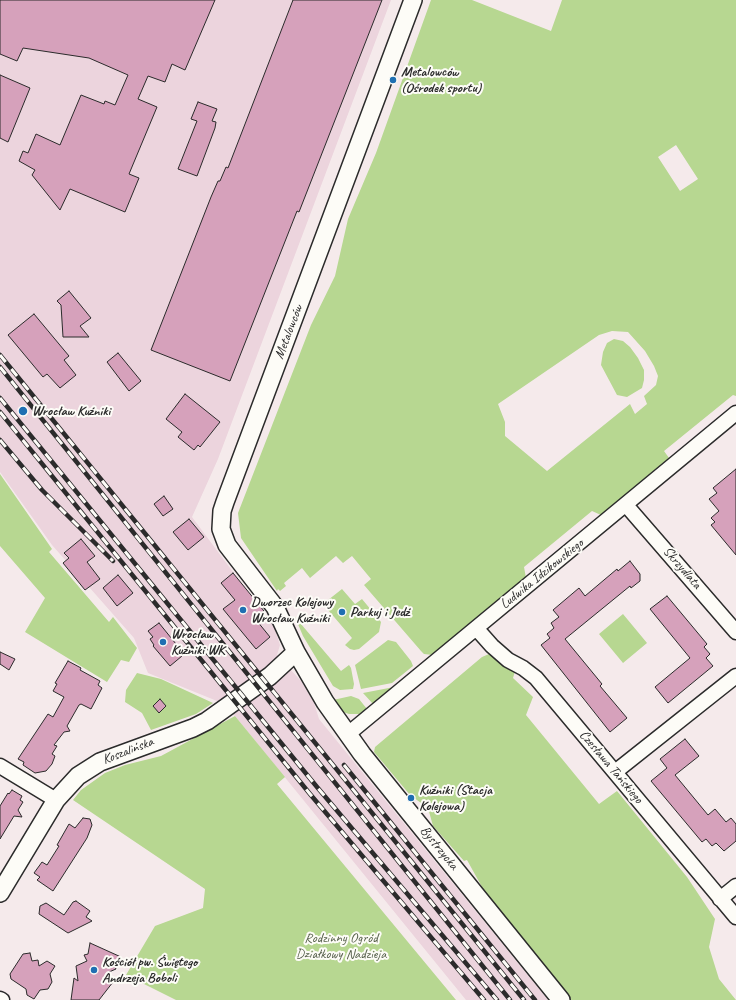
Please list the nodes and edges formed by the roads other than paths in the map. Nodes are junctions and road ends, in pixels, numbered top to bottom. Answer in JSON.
{"nodes":[{"id":1,"x":413,"y":0,"type":"edge"},
{"id":2,"x":736,"y":413,"type":"edge"},
{"id":3,"x":626,"y":505,"type":"junction"},
{"id":4,"x":476,"y":628,"type":"junction"},
{"id":5,"x":736,"y":632,"type":"edge"},
{"id":6,"x":296,"y":652,"type":"junction"},
{"id":7,"x":736,"y":676,"type":"edge"},
{"id":8,"x":348,"y":734,"type":"junction"},
{"id":9,"x":0,"y":766,"type":"edge"},
{"id":10,"x":615,"y":772,"type":"junction"},
{"id":11,"x":56,"y":800,"type":"junction"},
{"id":12,"x":736,"y":886,"type":"edge"},
{"id":13,"x":0,"y":893,"type":"edge"},
{"id":14,"x":720,"y":899,"type":"junction"},
{"id":15,"x":736,"y":917,"type":"edge"},
{"id":16,"x":561,"y":1000,"type":"edge"}],
"edges":[{"from":1,"to":6,"type":"street","name":"Metalowców"},
{"from":2,"to":3,"type":"street","name":"Ludwika Idzikowskiego"},
{"from":3,"to":4,"type":"street","name":"Ludwika Idzikowskiego"},
{"from":3,"to":5,"type":"street","name":"Skrzydlata"},
{"from":4,"to":8,"type":"street","name":"Ludwika Idzikowskiego"},
{"from":4,"to":10,"type":"street","name":"Czesława Tańskiego"},
{"from":6,"to":8,"type":"street","name":"Bystrzycka"},
{"from":6,"to":11,"type":"street","name":"Koszalińska"},
{"from":7,"to":10,"type":"street"},
{"from":8,"to":16,"type":"street","name":"Bystrzycka"},
{"from":9,"to":11,"type":"street"},
{"from":10,"to":14,"type":"street","name":"Czesława Tańskiego"},
{"from":11,"to":13,"type":"street","name":"Koszalińska"},
{"from":12,"to":14,"type":"street"},
{"from":14,"to":15,"type":"street","name":"Czesława Tańskiego"}]}
